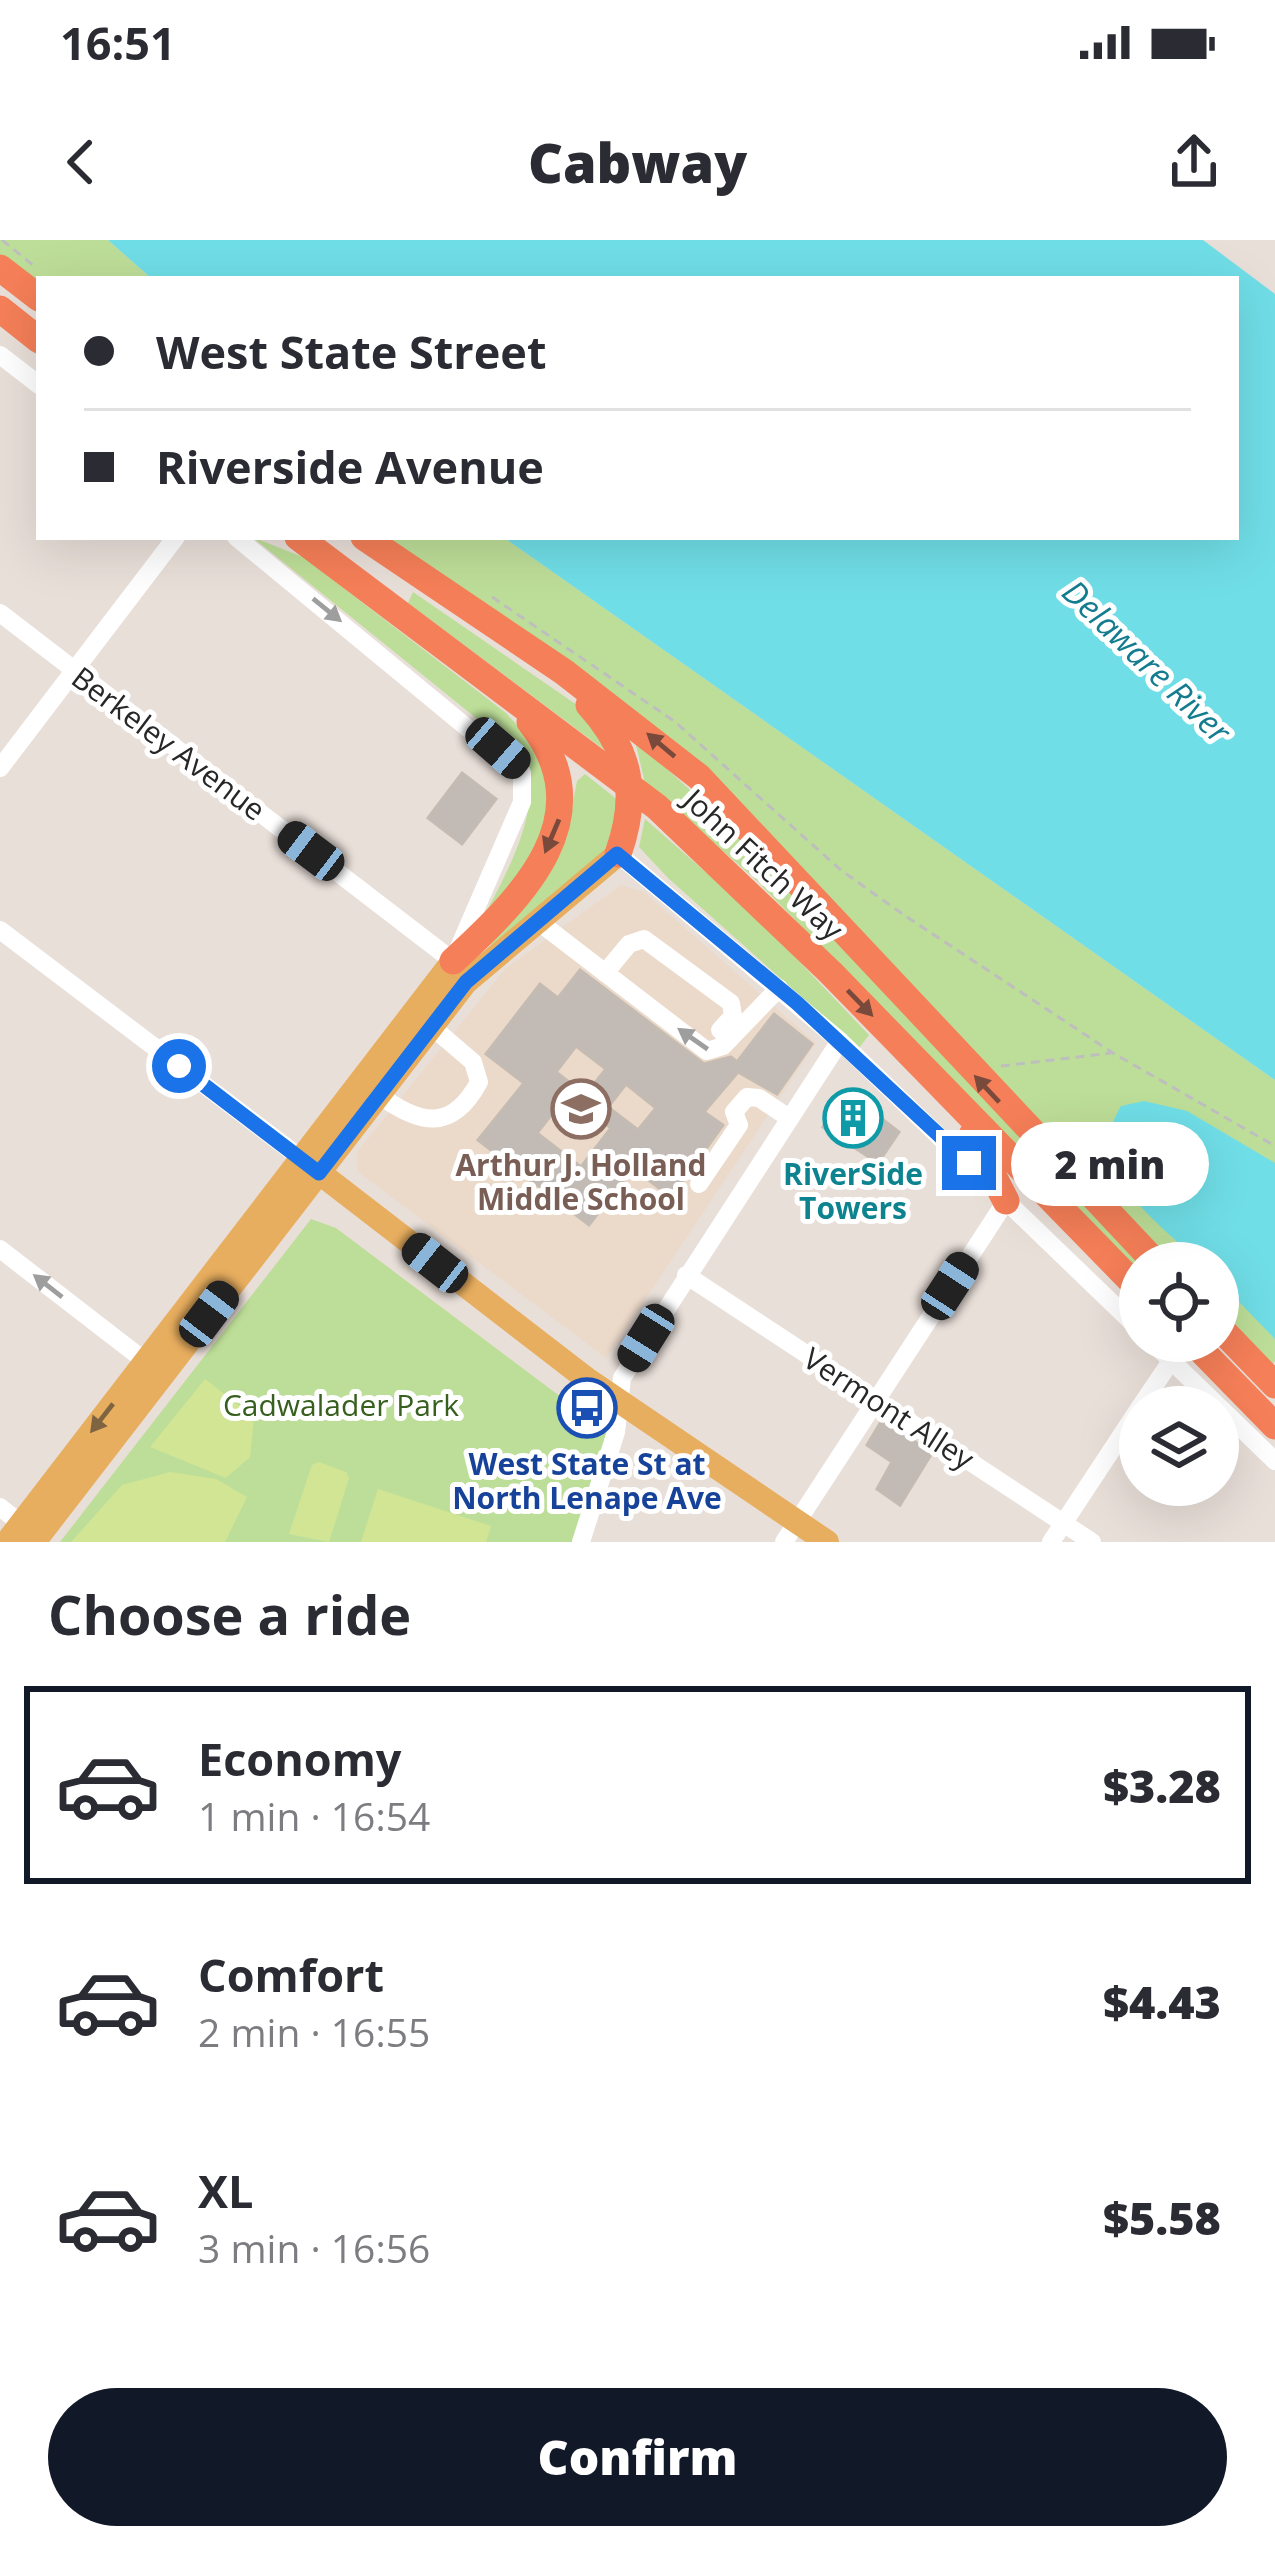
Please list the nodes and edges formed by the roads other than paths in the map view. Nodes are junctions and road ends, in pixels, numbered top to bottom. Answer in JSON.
{"nodes":[{"id":1,"x":0,"y":268,"type":"edge"},
{"id":2,"x":36,"y":296,"type":"edge"},
{"id":3,"x":0,"y":309,"type":"edge"},
{"id":4,"x":36,"y":338,"type":"edge"},
{"id":5,"x":0,"y":355,"type":"edge"},
{"id":6,"x":36,"y":383,"type":"edge"},
{"id":7,"x":174,"y":540,"type":"edge"},
{"id":8,"x":240,"y":540,"type":"edge"},
{"id":9,"x":369,"y":540,"type":"edge"},
{"id":10,"x":306,"y":543,"type":"edge"},
{"id":11,"x":478,"y":601,"type":"junction"},
{"id":12,"x":0,"y":614,"type":"edge"},
{"id":13,"x":75,"y":671,"type":"junction"},
{"id":14,"x":509,"y":695,"type":"junction"},
{"id":15,"x":0,"y":768,"type":"edge"},
{"id":16,"x":617,"y":854,"type":"junction"},
{"id":17,"x":538,"y":922,"type":"junction"},
{"id":18,"x":0,"y":930,"type":"edge"},
{"id":19,"x":453,"y":961,"type":"junction"},
{"id":20,"x":605,"y":973,"type":"junction"},
{"id":21,"x":779,"y":988,"type":"junction"},
{"id":22,"x":431,"y":1026,"type":"junction"},
{"id":23,"x":730,"y":1039,"type":"junction"},
{"id":24,"x":840,"y":1041,"type":"junction"},
{"id":25,"x":906,"y":1052,"type":"junction"},
{"id":26,"x":379,"y":1095,"type":"junction"},
{"id":27,"x":789,"y":1118,"type":"junction"},
{"id":28,"x":739,"y":1125,"type":"junction"},
{"id":29,"x":771,"y":1145,"type":"junction"},
{"id":30,"x":310,"y":1166,"type":"junction"},
{"id":31,"x":699,"y":1184,"type":"dead end"},
{"id":32,"x":1006,"y":1201,"type":"junction"},
{"id":33,"x":1136,"y":1242,"type":"edge"},
{"id":34,"x":0,"y":1249,"type":"edge"},
{"id":35,"x":1119,"y":1268,"type":"edge"},
{"id":36,"x":686,"y":1275,"type":"junction"},
{"id":37,"x":1119,"y":1310,"type":"edge"},
{"id":38,"x":1239,"y":1348,"type":"edge"},
{"id":39,"x":1190,"y":1362,"type":"edge"},
{"id":40,"x":1195,"y":1362,"type":"edge"},
{"id":41,"x":154,"y":1368,"type":"junction"},
{"id":42,"x":1275,"y":1385,"type":"edge"},
{"id":43,"x":875,"y":1399,"type":"junction"},
{"id":44,"x":618,"y":1402,"type":"junction"},
{"id":45,"x":1275,"y":1426,"type":"edge"},
{"id":46,"x":1119,"y":1439,"type":"edge"},
{"id":47,"x":1275,"y":1461,"type":"edge"},
{"id":48,"x":0,"y":1507,"type":"edge"},
{"id":49,"x":1063,"y":1523,"type":"junction"},
{"id":50,"x":790,"y":1532,"type":"edge"},
{"id":51,"x":25,"y":1536,"type":"edge"},
{"id":52,"x":580,"y":1542,"type":"edge"},
{"id":53,"x":826,"y":1542,"type":"edge"},
{"id":54,"x":1051,"y":1542,"type":"edge"},
{"id":55,"x":1092,"y":1542,"type":"edge"}],
"edges":[{"from":1,"to":2,"type":"highway"},
{"from":3,"to":4,"type":"highway"},
{"from":5,"to":6,"type":"street"},
{"from":7,"to":13,"type":"street"},
{"from":8,"to":19,"type":"street","one_way":true},
{"from":9,"to":11,"type":"highway","name":"John Fitch Way"},
{"from":10,"to":14,"type":"highway","name":"John Fitch Way"},
{"from":11,"to":16,"type":"highway"},
{"from":33,"to":11,"type":"highway","name":"John Fitch Way","one_way":true},
{"from":12,"to":13,"type":"street","name":"Berkeley Avenue"},
{"from":13,"to":15,"type":"street"},
{"from":13,"to":19,"type":"street","name":"Berkeley Avenue"},
{"from":14,"to":19,"type":"highway","one_way":true},
{"from":14,"to":25,"type":"highway","name":"John Fitch Way","one_way":true},
{"from":16,"to":17,"type":"main road"},
{"from":16,"to":21,"type":"street"},
{"from":17,"to":20,"type":"street"},
{"from":17,"to":22,"type":"main road"},
{"from":18,"to":30,"type":"street"},
{"from":19,"to":30,"type":"main road"},
{"from":23,"to":20,"type":"street","one_way":true},
{"from":20,"to":23,"type":"street"},
{"from":21,"to":23,"type":"street"},
{"from":21,"to":24,"type":"street"},
{"from":22,"to":26,"type":"main road"},
{"from":22,"to":26,"type":"street"},
{"from":24,"to":27,"type":"street"},
{"from":24,"to":32,"type":"street"},
{"from":25,"to":32,"type":"highway"},
{"from":25,"to":35,"type":"highway","name":"John Fitch Way"},
{"from":26,"to":30,"type":"main road"},
{"from":27,"to":28,"type":"street"},
{"from":27,"to":29,"type":"street"},
{"from":28,"to":29,"type":"street"},
{"from":28,"to":31,"type":"street"},
{"from":29,"to":36,"type":"street"},
{"from":30,"to":41,"type":"main road"},
{"from":30,"to":44,"type":"main road"},
{"from":32,"to":37,"type":"street"},
{"from":32,"to":43,"type":"street"},
{"from":41,"to":34,"type":"street","one_way":true},
{"from":36,"to":43,"type":"street","name":"Vermont Alley"},
{"from":36,"to":44,"type":"street"},
{"from":38,"to":42,"type":"highway"},
{"from":39,"to":47,"type":"street"},
{"from":40,"to":45,"type":"highway"},
{"from":41,"to":51,"type":"main road"},
{"from":43,"to":49,"type":"street","name":"Vermont Alley"},
{"from":43,"to":50,"type":"street"},
{"from":44,"to":50,"type":"main road"},
{"from":44,"to":52,"type":"street"},
{"from":46,"to":49,"type":"street"},
{"from":48,"to":51,"type":"street"},
{"from":49,"to":54,"type":"street"},
{"from":49,"to":55,"type":"street","name":"Vermont Alley"},
{"from":50,"to":53,"type":"main road"}]}
